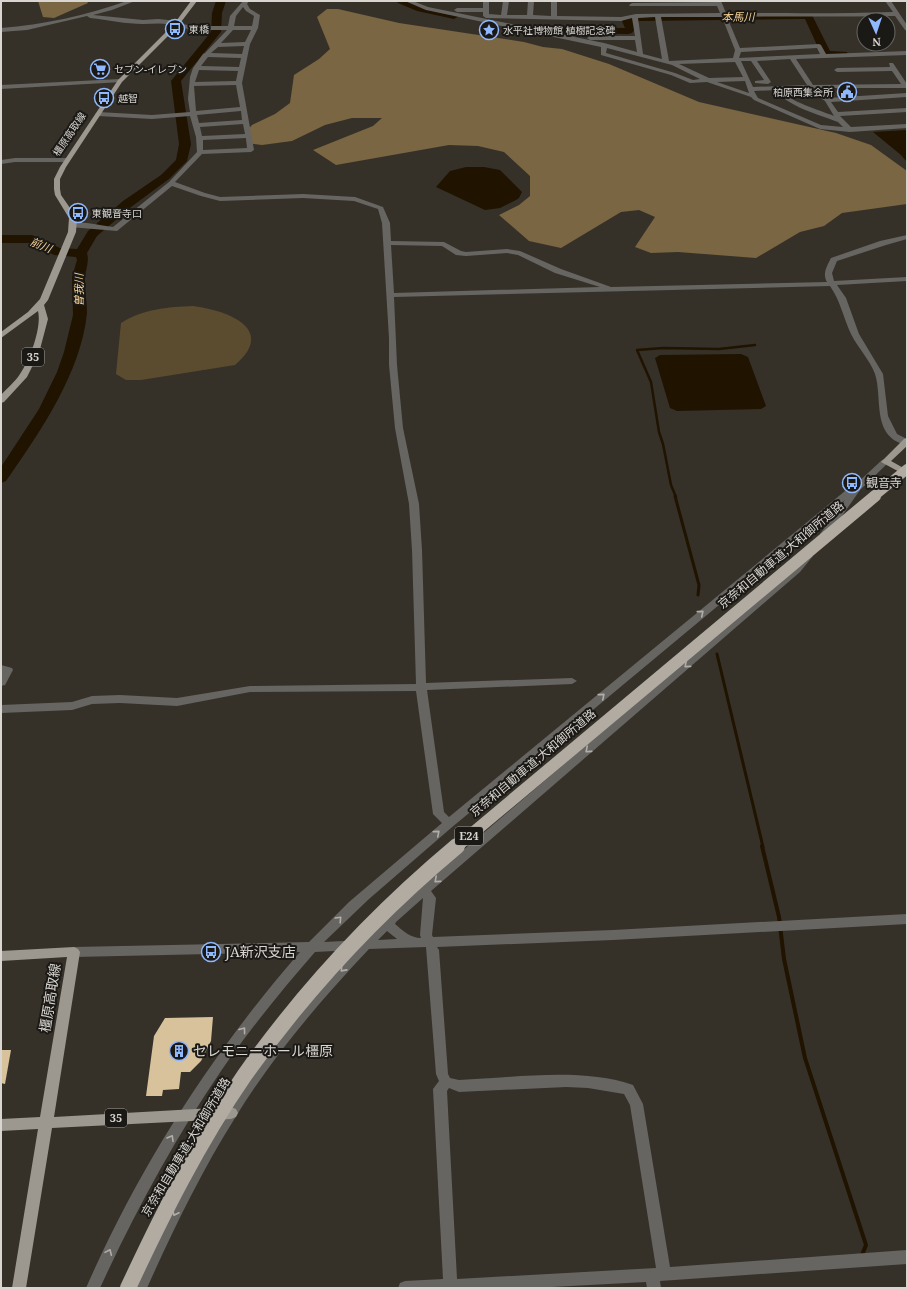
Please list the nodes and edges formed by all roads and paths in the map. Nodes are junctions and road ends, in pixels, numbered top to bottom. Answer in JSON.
{"nodes":[{"id":1,"x":132,"y":1,"type":"edge"},
{"id":2,"x":194,"y":1,"type":"edge"},
{"id":3,"x":442,"y":1,"type":"edge"},
{"id":4,"x":486,"y":1,"type":"edge"},
{"id":5,"x":506,"y":1,"type":"edge"},
{"id":6,"x":532,"y":1,"type":"edge"},
{"id":7,"x":554,"y":1,"type":"edge"},
{"id":8,"x":888,"y":1,"type":"edge"},
{"id":9,"x":245,"y":2,"type":"edge"},
{"id":10,"x":414,"y":2,"type":"edge"},
{"id":11,"x":631,"y":3,"type":"edge"},
{"id":12,"x":719,"y":3,"type":"edge"},
{"id":13,"x":442,"y":10,"type":"junction"},
{"id":14,"x":897,"y":14,"type":"junction"},
{"id":15,"x":84,"y":15,"type":"junction"},
{"id":16,"x":484,"y":15,"type":"junction"},
{"id":17,"x":504,"y":16,"type":"junction"},
{"id":18,"x":531,"y":16,"type":"junction"},
{"id":19,"x":725,"y":17,"type":"junction"},
{"id":20,"x":635,"y":18,"type":"junction"},
{"id":21,"x":659,"y":18,"type":"junction"},
{"id":22,"x":177,"y":24,"type":"junction"},
{"id":23,"x":556,"y":24,"type":"junction"},
{"id":24,"x":231,"y":28,"type":"junction"},
{"id":25,"x":255,"y":28,"type":"junction"},
{"id":26,"x":529,"y":29,"type":"junction"},
{"id":27,"x":907,"y":29,"type":"edge"},
{"id":28,"x":1,"y":30,"type":"edge"},
{"id":29,"x":573,"y":38,"type":"junction"},
{"id":30,"x":638,"y":38,"type":"junction"},
{"id":31,"x":247,"y":44,"type":"junction"},
{"id":32,"x":216,"y":45,"type":"junction"},
{"id":33,"x":604,"y":45,"type":"junction"},
{"id":34,"x":738,"y":50,"type":"junction"},
{"id":35,"x":907,"y":53,"type":"edge"},
{"id":36,"x":884,"y":54,"type":"junction"},
{"id":37,"x":205,"y":55,"type":"junction"},
{"id":38,"x":245,"y":56,"type":"junction"},
{"id":39,"x":640,"y":56,"type":"junction"},
{"id":40,"x":792,"y":57,"type":"junction"},
{"id":41,"x":753,"y":59,"type":"junction"},
{"id":42,"x":737,"y":60,"type":"junction"},
{"id":43,"x":669,"y":62,"type":"junction"},
{"id":44,"x":196,"y":68,"type":"junction"},
{"id":45,"x":835,"y":68,"type":"junction"},
{"id":46,"x":242,"y":69,"type":"junction"},
{"id":47,"x":894,"y":69,"type":"junction"},
{"id":48,"x":744,"y":73,"type":"junction"},
{"id":49,"x":696,"y":74,"type":"junction"},
{"id":50,"x":884,"y":78,"type":"junction"},
{"id":51,"x":710,"y":80,"type":"junction"},
{"id":52,"x":120,"y":81,"type":"junction"},
{"id":53,"x":239,"y":83,"type":"junction"},
{"id":54,"x":192,"y":84,"type":"junction"},
{"id":55,"x":749,"y":84,"type":"junction"},
{"id":56,"x":722,"y":86,"type":"junction"},
{"id":57,"x":811,"y":86,"type":"junction"},
{"id":58,"x":906,"y":86,"type":"edge"},
{"id":59,"x":1,"y":87,"type":"edge"},
{"id":60,"x":776,"y":88,"type":"junction"},
{"id":61,"x":907,"y":95,"type":"edge"},
{"id":62,"x":752,"y":96,"type":"junction"},
{"id":63,"x":827,"y":100,"type":"junction"},
{"id":64,"x":243,"y":109,"type":"junction"},
{"id":65,"x":907,"y":110,"type":"edge"},
{"id":66,"x":192,"y":113,"type":"junction"},
{"id":67,"x":98,"y":114,"type":"junction"},
{"id":68,"x":837,"y":114,"type":"junction"},
{"id":69,"x":840,"y":121,"type":"junction"},
{"id":70,"x":246,"y":122,"type":"junction"},
{"id":71,"x":197,"y":125,"type":"junction"},
{"id":72,"x":907,"y":126,"type":"edge"},
{"id":73,"x":850,"y":130,"type":"junction"},
{"id":74,"x":248,"y":136,"type":"junction"},
{"id":75,"x":200,"y":138,"type":"junction"},
{"id":76,"x":200,"y":152,"type":"junction"},
{"id":77,"x":67,"y":160,"type":"junction"},
{"id":78,"x":1,"y":162,"type":"edge"},
{"id":79,"x":171,"y":183,"type":"junction"},
{"id":80,"x":73,"y":225,"type":"junction"},
{"id":81,"x":907,"y":237,"type":"edge"},
{"id":82,"x":387,"y":243,"type":"junction"},
{"id":83,"x":907,"y":279,"type":"edge"},
{"id":84,"x":831,"y":284,"type":"junction"},
{"id":85,"x":614,"y":290,"type":"junction"},
{"id":86,"x":391,"y":295,"type":"junction"},
{"id":87,"x":40,"y":305,"type":"junction"},
{"id":88,"x":1,"y":336,"type":"edge"},
{"id":89,"x":1,"y":400,"type":"edge"},
{"id":90,"x":907,"y":442,"type":"edge"},
{"id":91,"x":885,"y":462,"type":"junction"},
{"id":92,"x":907,"y":469,"type":"edge"},
{"id":93,"x":907,"y":473,"type":"edge"},
{"id":94,"x":858,"y":487,"type":"junction"},
{"id":95,"x":1,"y":668,"type":"edge"},
{"id":96,"x":572,"y":681,"type":"dead end"},
{"id":97,"x":1,"y":683,"type":"edge"},
{"id":98,"x":421,"y":687,"type":"junction"},
{"id":99,"x":1,"y":709,"type":"edge"},
{"id":100,"x":449,"y":823,"type":"junction"},
{"id":101,"x":424,"y":890,"type":"junction"},
{"id":102,"x":907,"y":919,"type":"edge"},
{"id":103,"x":390,"y":920,"type":"junction"},
{"id":104,"x":413,"y":942,"type":"junction"},
{"id":105,"x":429,"y":942,"type":"junction"},
{"id":106,"x":366,"y":944,"type":"junction"},
{"id":107,"x":312,"y":947,"type":"junction"},
{"id":108,"x":74,"y":952,"type":"junction"},
{"id":109,"x":1,"y":956,"type":"edge"},
{"id":110,"x":446,"y":1082,"type":"junction"},
{"id":111,"x":230,"y":1113,"type":"junction"},
{"id":112,"x":185,"y":1115,"type":"junction"},
{"id":113,"x":46,"y":1122,"type":"junction"},
{"id":114,"x":1,"y":1125,"type":"edge"},
{"id":115,"x":907,"y":1257,"type":"edge"},
{"id":116,"x":657,"y":1279,"type":"edge"},
{"id":117,"x":450,"y":1285,"type":"junction"},
{"id":118,"x":19,"y":1288,"type":"edge"},
{"id":119,"x":93,"y":1288,"type":"edge"},
{"id":120,"x":128,"y":1288,"type":"edge"},
{"id":121,"x":140,"y":1288,"type":"edge"},
{"id":122,"x":405,"y":1288,"type":"edge"}],
"edges":[{"from":1,"to":15,"type":"street"},
{"from":2,"to":22,"type":"main road","name":"橿原高取線"},
{"from":3,"to":13,"type":"street"},
{"from":4,"to":16,"type":"street"},
{"from":5,"to":17,"type":"street"},
{"from":6,"to":18,"type":"street"},
{"from":7,"to":23,"type":"street"},
{"from":8,"to":14,"type":"street"},
{"from":9,"to":24,"type":"street"},
{"from":9,"to":25,"type":"street"},
{"from":10,"to":13,"type":"street"},
{"from":11,"to":12,"type":"street"},
{"from":11,"to":20,"type":"street"},
{"from":12,"to":19,"type":"street"},
{"from":13,"to":16,"type":"street"},
{"from":13,"to":16,"type":"street"},
{"from":14,"to":19,"type":"street"},
{"from":14,"to":27,"type":"street"},
{"from":15,"to":22,"type":"street"},
{"from":15,"to":28,"type":"street"},
{"from":16,"to":17,"type":"street"},
{"from":16,"to":26,"type":"street"},
{"from":17,"to":18,"type":"street"},
{"from":18,"to":23,"type":"street"},
{"from":18,"to":26,"type":"street"},
{"from":19,"to":21,"type":"street"},
{"from":19,"to":34,"type":"street"},
{"from":20,"to":21,"type":"street"},
{"from":20,"to":23,"type":"street"},
{"from":20,"to":30,"type":"street"},
{"from":21,"to":43,"type":"street"},
{"from":22,"to":24,"type":"street"},
{"from":22,"to":52,"type":"main road","name":"橿原高取線"},
{"from":23,"to":26,"type":"street"},
{"from":23,"to":29,"type":"street"},
{"from":24,"to":25,"type":"street"},
{"from":24,"to":32,"type":"street"},
{"from":25,"to":31,"type":"street"},
{"from":29,"to":30,"type":"street"},
{"from":29,"to":33,"type":"street"},
{"from":30,"to":39,"type":"street"},
{"from":31,"to":32,"type":"street"},
{"from":31,"to":38,"type":"street"},
{"from":32,"to":37,"type":"street"},
{"from":33,"to":39,"type":"street"},
{"from":33,"to":51,"type":"street"},
{"from":34,"to":42,"type":"street"},
{"from":34,"to":45,"type":"street"},
{"from":35,"to":36,"type":"street"},
{"from":36,"to":45,"type":"street"},
{"from":36,"to":47,"type":"street"},
{"from":37,"to":38,"type":"street"},
{"from":37,"to":44,"type":"street"},
{"from":38,"to":46,"type":"street"},
{"from":39,"to":43,"type":"street"},
{"from":40,"to":41,"type":"street"},
{"from":40,"to":45,"type":"street"},
{"from":40,"to":57,"type":"street"},
{"from":41,"to":42,"type":"street"},
{"from":41,"to":55,"type":"street"},
{"from":42,"to":43,"type":"street"},
{"from":42,"to":48,"type":"street"},
{"from":43,"to":49,"type":"street"},
{"from":44,"to":46,"type":"street"},
{"from":44,"to":54,"type":"street"},
{"from":45,"to":50,"type":"street"},
{"from":45,"to":50,"type":"street"},
{"from":45,"to":57,"type":"street"},
{"from":46,"to":53,"type":"street"},
{"from":47,"to":50,"type":"street"},
{"from":47,"to":58,"type":"street"},
{"from":48,"to":49,"type":"street"},
{"from":48,"to":55,"type":"street"},
{"from":49,"to":51,"type":"street"},
{"from":50,"to":58,"type":"street"},
{"from":51,"to":55,"type":"street"},
{"from":51,"to":56,"type":"street"},
{"from":52,"to":59,"type":"street"},
{"from":52,"to":67,"type":"main road","name":"橿原高取線"},
{"from":53,"to":54,"type":"street"},
{"from":53,"to":64,"type":"street"},
{"from":54,"to":66,"type":"street"},
{"from":55,"to":56,"type":"street"},
{"from":55,"to":60,"type":"street"},
{"from":55,"to":62,"type":"street"},
{"from":56,"to":62,"type":"street"},
{"from":57,"to":60,"type":"street"},
{"from":57,"to":63,"type":"street"},
{"from":60,"to":69,"type":"street"},
{"from":61,"to":63,"type":"street"},
{"from":62,"to":73,"type":"street"},
{"from":63,"to":68,"type":"street"},
{"from":64,"to":66,"type":"street"},
{"from":64,"to":70,"type":"street"},
{"from":65,"to":68,"type":"street"},
{"from":66,"to":67,"type":"street"},
{"from":66,"to":71,"type":"street"},
{"from":67,"to":77,"type":"main road","name":"橿原高取線"},
{"from":68,"to":69,"type":"street"},
{"from":69,"to":73,"type":"street"},
{"from":70,"to":71,"type":"street"},
{"from":70,"to":74,"type":"street"},
{"from":71,"to":75,"type":"street"},
{"from":72,"to":73,"type":"street"},
{"from":74,"to":75,"type":"street"},
{"from":74,"to":76,"type":"street"},
{"from":75,"to":76,"type":"street"},
{"from":76,"to":79,"type":"street"},
{"from":77,"to":78,"type":"street"},
{"from":77,"to":80,"type":"main road","name":"橿原高取線"},
{"from":79,"to":80,"type":"street"},
{"from":79,"to":82,"type":"street"},
{"from":80,"to":87,"type":"main road"},
{"from":81,"to":84,"type":"street"},
{"from":82,"to":85,"type":"street"},
{"from":82,"to":86,"type":"street"},
{"from":83,"to":84,"type":"street"},
{"from":84,"to":85,"type":"street"},
{"from":84,"to":90,"type":"street"},
{"from":85,"to":86,"type":"street"},
{"from":86,"to":98,"type":"street"},
{"from":87,"to":88,"type":"main road"},
{"from":87,"to":89,"type":"main road","number":"35"},
{"from":90,"to":91,"type":"main road"},
{"from":91,"to":93,"type":"main road"},
{"from":91,"to":94,"type":"street"},
{"from":92,"to":120,"type":"highway","name":"京奈和自動車道;大和御所道路","number":"E24","bridge":true},
{"from":100,"to":94,"type":"street","one_way":true},
{"from":94,"to":101,"type":"street","one_way":true},
{"from":95,"to":97,"type":"street"},
{"from":96,"to":98,"type":"street"},
{"from":98,"to":99,"type":"street"},
{"from":98,"to":100,"type":"street"},
{"from":107,"to":100,"type":"street","one_way":true},
{"from":101,"to":103,"type":"street"},
{"from":101,"to":105,"type":"street"},
{"from":102,"to":105,"type":"street"},
{"from":103,"to":104,"type":"street"},
{"from":103,"to":106,"type":"street"},
{"from":104,"to":105,"type":"street"},
{"from":104,"to":106,"type":"street"},
{"from":105,"to":110,"type":"street"},
{"from":106,"to":107,"type":"street"},
{"from":106,"to":111,"type":"street","one_way":true},
{"from":107,"to":108,"type":"street"},
{"from":112,"to":107,"type":"street","one_way":true},
{"from":108,"to":109,"type":"main road","name":"橿原高取線"},
{"from":108,"to":113,"type":"main road","name":"橿原高取線"},
{"from":110,"to":116,"type":"street"},
{"from":110,"to":117,"type":"street"},
{"from":111,"to":112,"type":"main road","number":"35"},
{"from":111,"to":121,"type":"street","one_way":true},
{"from":112,"to":113,"type":"main road","number":"35"},
{"from":119,"to":112,"type":"street","one_way":true},
{"from":113,"to":114,"type":"main road","number":"35"},
{"from":113,"to":118,"type":"main road","name":"橿原高取線"},
{"from":115,"to":116,"type":"street"},
{"from":116,"to":117,"type":"street"},
{"from":117,"to":122,"type":"street"}]}
